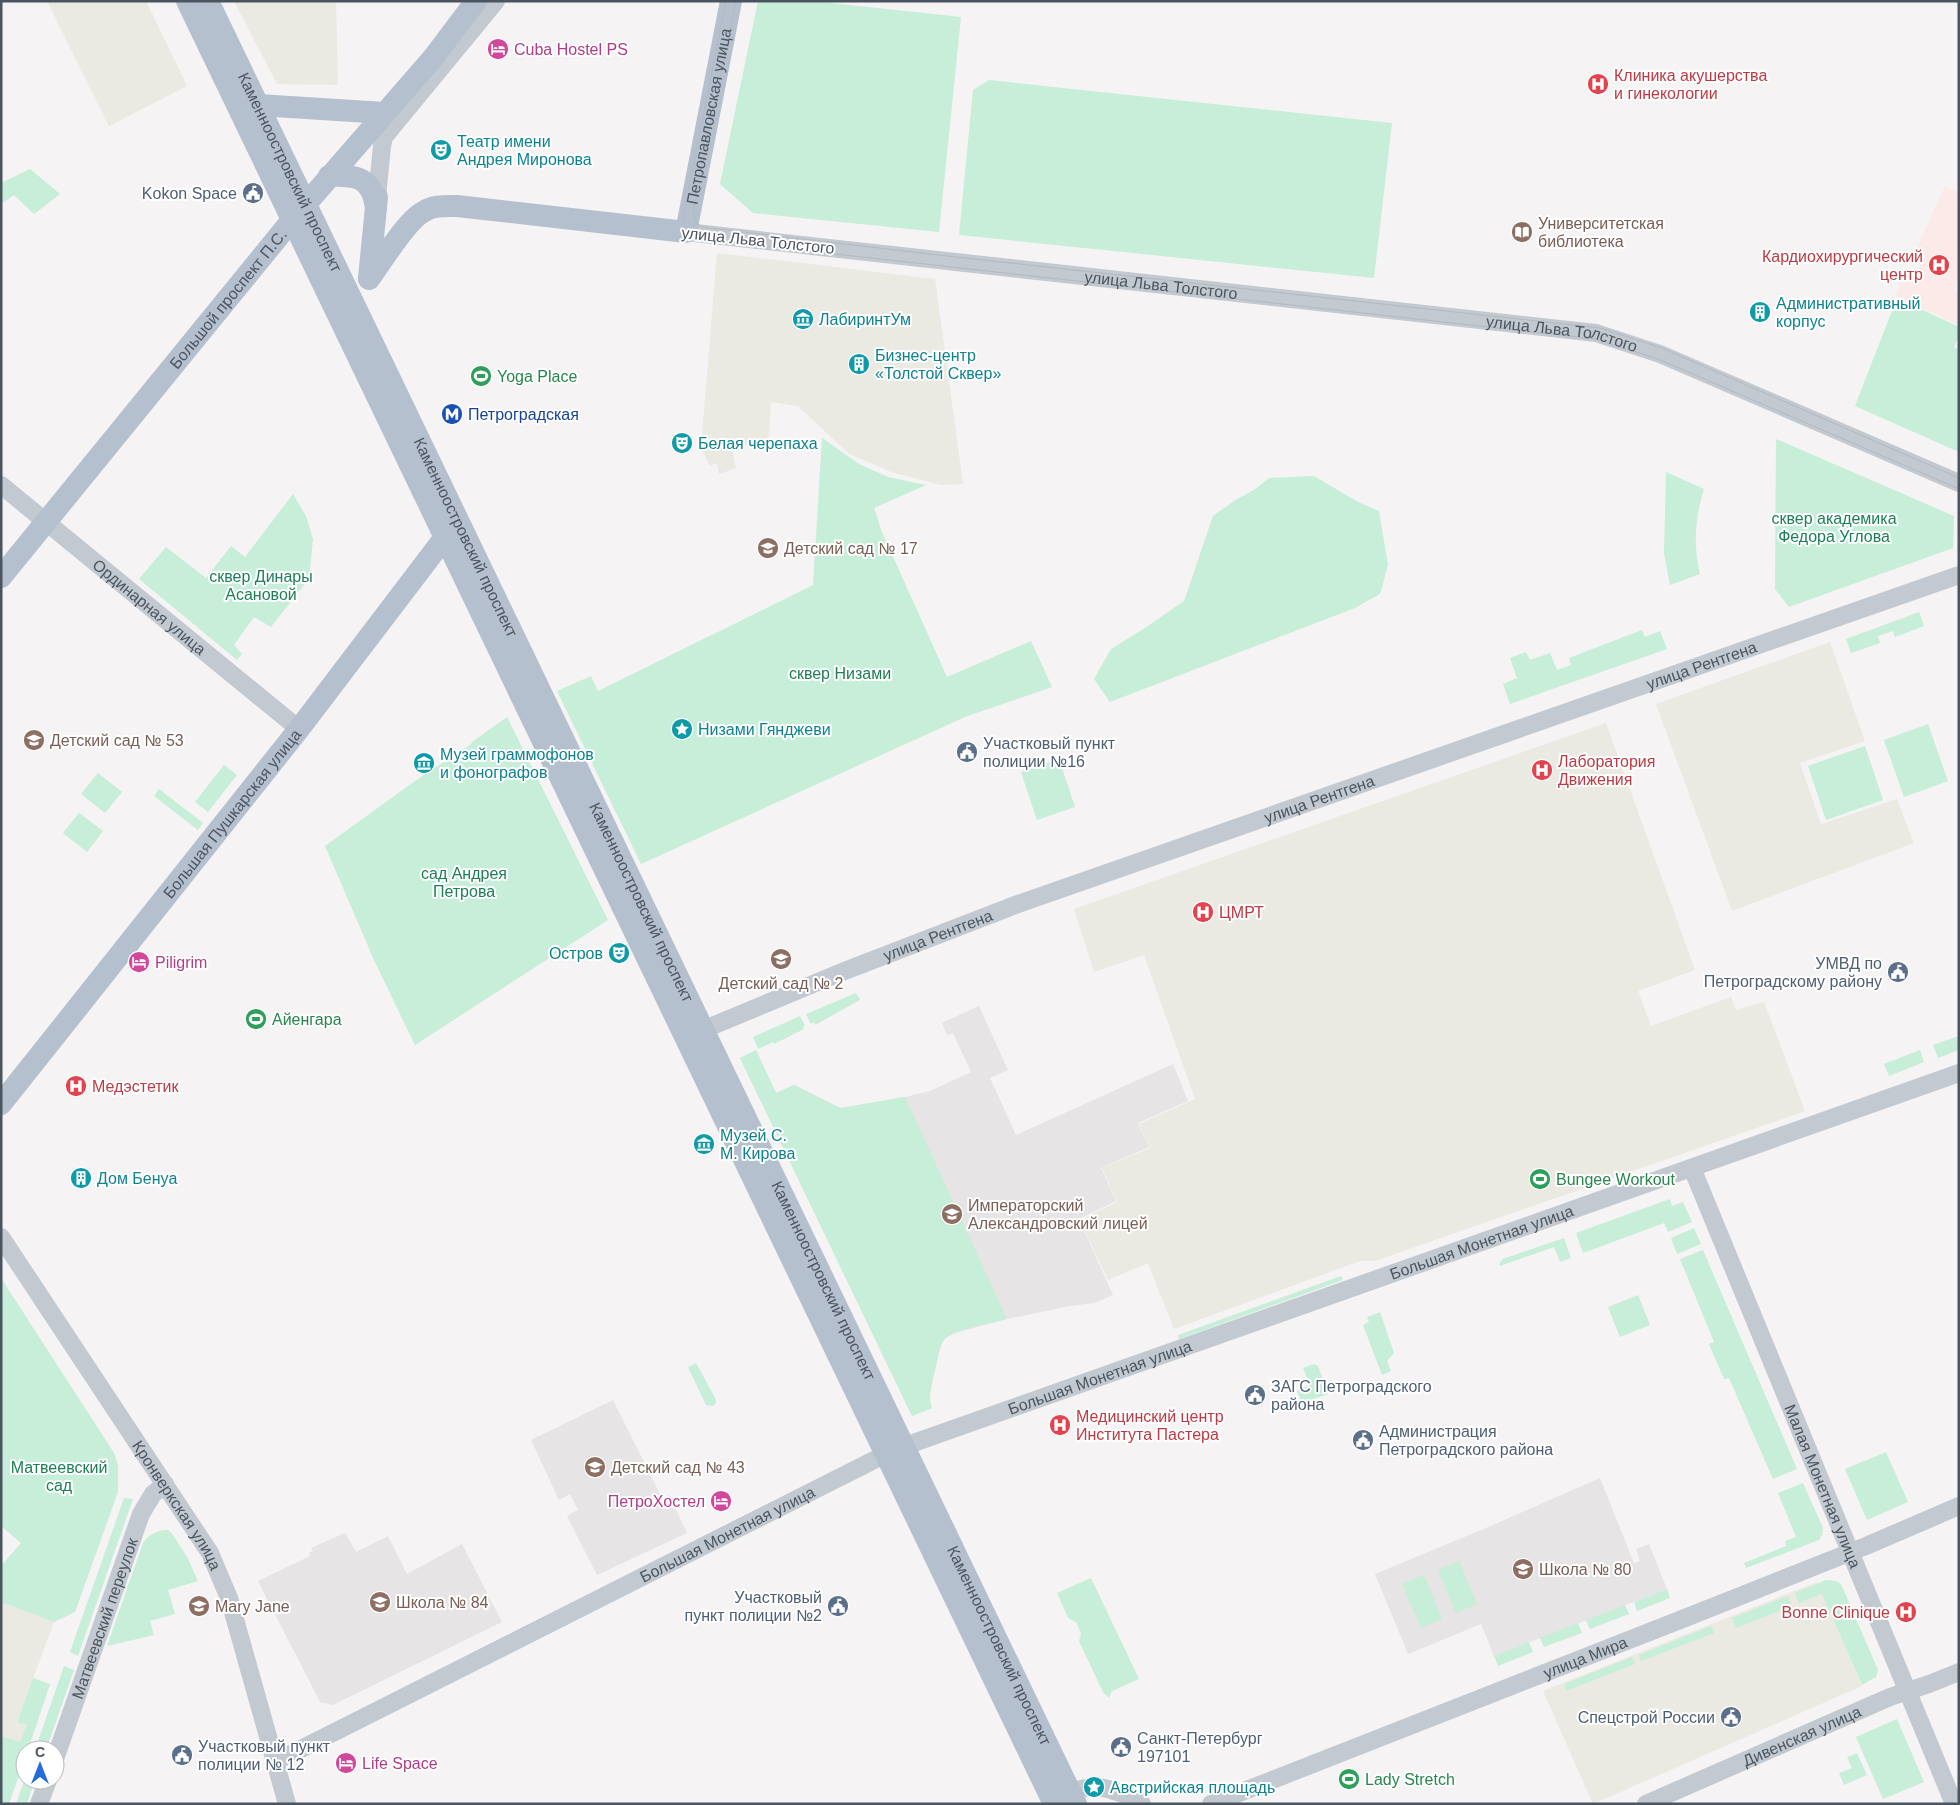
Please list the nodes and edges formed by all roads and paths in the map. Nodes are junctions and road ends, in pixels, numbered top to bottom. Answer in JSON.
{"nodes":[{"id":1,"x":187,"y":1,"type":"edge"},
{"id":2,"x":208,"y":1,"type":"edge"},
{"id":3,"x":476,"y":1,"type":"edge"},
{"id":4,"x":496,"y":1,"type":"edge"},
{"id":5,"x":731,"y":1,"type":"edge"},
{"id":6,"x":258,"y":105,"type":"junction"},
{"id":7,"x":385,"y":113,"type":"junction"},
{"id":8,"x":329,"y":176,"type":"junction"},
{"id":9,"x":377,"y":203,"type":"junction"},
{"id":10,"x":299,"y":212,"type":"junction"},
{"id":11,"x":686,"y":232,"type":"junction"},
{"id":12,"x":369,"y":279,"type":"junction"},
{"id":13,"x":364,"y":324,"type":"junction"},
{"id":14,"x":1959,"y":483,"type":"edge"},
{"id":15,"x":1,"y":485,"type":"edge"},
{"id":16,"x":458,"y":519,"type":"junction"},
{"id":17,"x":47,"y":521,"type":"junction"},
{"id":18,"x":444,"y":538,"type":"junction"},
{"id":19,"x":1959,"y":575,"type":"edge"},
{"id":20,"x":1,"y":577,"type":"edge"},
{"id":21,"x":299,"y":729,"type":"junction"},
{"id":22,"x":694,"y":1034,"type":"junction"},
{"id":23,"x":1959,"y":1073,"type":"edge"},
{"id":24,"x":5,"y":1091,"type":"edge"},
{"id":25,"x":1692,"y":1168,"type":"junction"},
{"id":26,"x":1,"y":1237,"type":"edge"},
{"id":27,"x":895,"y":1450,"type":"junction"},
{"id":28,"x":165,"y":1484,"type":"junction"},
{"id":29,"x":1959,"y":1506,"type":"edge"},
{"id":30,"x":1849,"y":1552,"type":"junction"},
{"id":31,"x":1959,"y":1672,"type":"edge"},
{"id":32,"x":1907,"y":1691,"type":"junction"},
{"id":33,"x":62,"y":1740,"type":"edge"},
{"id":34,"x":275,"y":1760,"type":"junction"},
{"id":35,"x":44,"y":1790,"type":"edge"},
{"id":36,"x":1060,"y":1801,"type":"edge"},
{"id":37,"x":39,"y":1804,"type":"edge"},
{"id":38,"x":287,"y":1804,"type":"edge"},
{"id":39,"x":1142,"y":1804,"type":"edge"},
{"id":40,"x":1211,"y":1804,"type":"edge"},
{"id":41,"x":1646,"y":1804,"type":"edge"},
{"id":42,"x":1954,"y":1804,"type":"edge"}],
"edges":[{"from":1,"to":10,"type":"main road","name":"Каменноостровский проспект"},
{"from":2,"to":6,"type":"main road","name":"Каменноостровский проспект"},
{"from":3,"to":7,"type":"main road","name":"Большой проспект П.С."},
{"from":4,"to":9,"type":"street"},
{"from":5,"to":11,"type":"main road","name":"Петропавловская улица"},
{"from":6,"to":7,"type":"main road"},
{"from":6,"to":10,"type":"main road","name":"Каменноостровский проспект"},
{"from":7,"to":8,"type":"main road","name":"Большой проспект П.С."},
{"from":8,"to":9,"type":"main road"},
{"from":8,"to":10,"type":"main road","name":"Большой проспект П.С."},
{"from":9,"to":12,"type":"main road"},
{"from":10,"to":13,"type":"main road","name":"Каменноостровский проспект"},
{"from":10,"to":17,"type":"main road","name":"Большой проспект П.С."},
{"from":10,"to":18,"type":"main road","name":"Каменноостровский проспект"},
{"from":11,"to":12,"type":"main road","name":"улица Льва Толстого"},
{"from":11,"to":14,"type":"street","name":"улица Льва Толстого"},
{"from":12,"to":13,"type":"main road"},
{"from":13,"to":16,"type":"main road","name":"Каменноостровский проспект"},
{"from":15,"to":17,"type":"street","name":"Ординарная улица"},
{"from":16,"to":18,"type":"main road","name":"Большая Пушкарская улица"},
{"from":16,"to":22,"type":"main road","name":"Каменноостровский проспект"},
{"from":17,"to":20,"type":"main road","name":"Большой проспект П.С."},
{"from":17,"to":21,"type":"street","name":"Ординарная улица"},
{"from":18,"to":21,"type":"main road","name":"Большая Пушкарская улица"},
{"from":18,"to":22,"type":"main road","name":"Каменноостровский проспект"},
{"from":19,"to":22,"type":"street","name":"улица Рентгена"},
{"from":21,"to":24,"type":"main road","name":"Большая Пушкарская улица"},
{"from":22,"to":27,"type":"main road","name":"Каменноостровский проспект"},
{"from":23,"to":25,"type":"street","name":"Большая Монетная улица"},
{"from":25,"to":27,"type":"street","name":"Большая Монетная улица"},
{"from":25,"to":30,"type":"street","name":"Малая Монетная улица"},
{"from":26,"to":28,"type":"street","name":"Кронверкская улица"},
{"from":27,"to":34,"type":"street","name":"Большая Монетная улица"},
{"from":27,"to":36,"type":"main road","name":"Каменноостровский проспект"},
{"from":28,"to":33,"type":"street","name":"Матвеевский переулок"},
{"from":28,"to":34,"type":"street","name":"Кронверкская улица"},
{"from":29,"to":30,"type":"street","name":"улица Мира"},
{"from":30,"to":32,"type":"street","name":"Малая Монетная улица"},
{"from":30,"to":40,"type":"street","name":"улица Мира"},
{"from":31,"to":32,"type":"street","name":"Дивенская улица"},
{"from":32,"to":41,"type":"street","name":"Дивенская улица"},
{"from":32,"to":42,"type":"street","name":"Малая Монетная улица"},
{"from":34,"to":38,"type":"street","name":"Кронверкская улица"},
{"from":35,"to":37,"type":"street"},
{"from":36,"to":39,"type":"street"}]}
